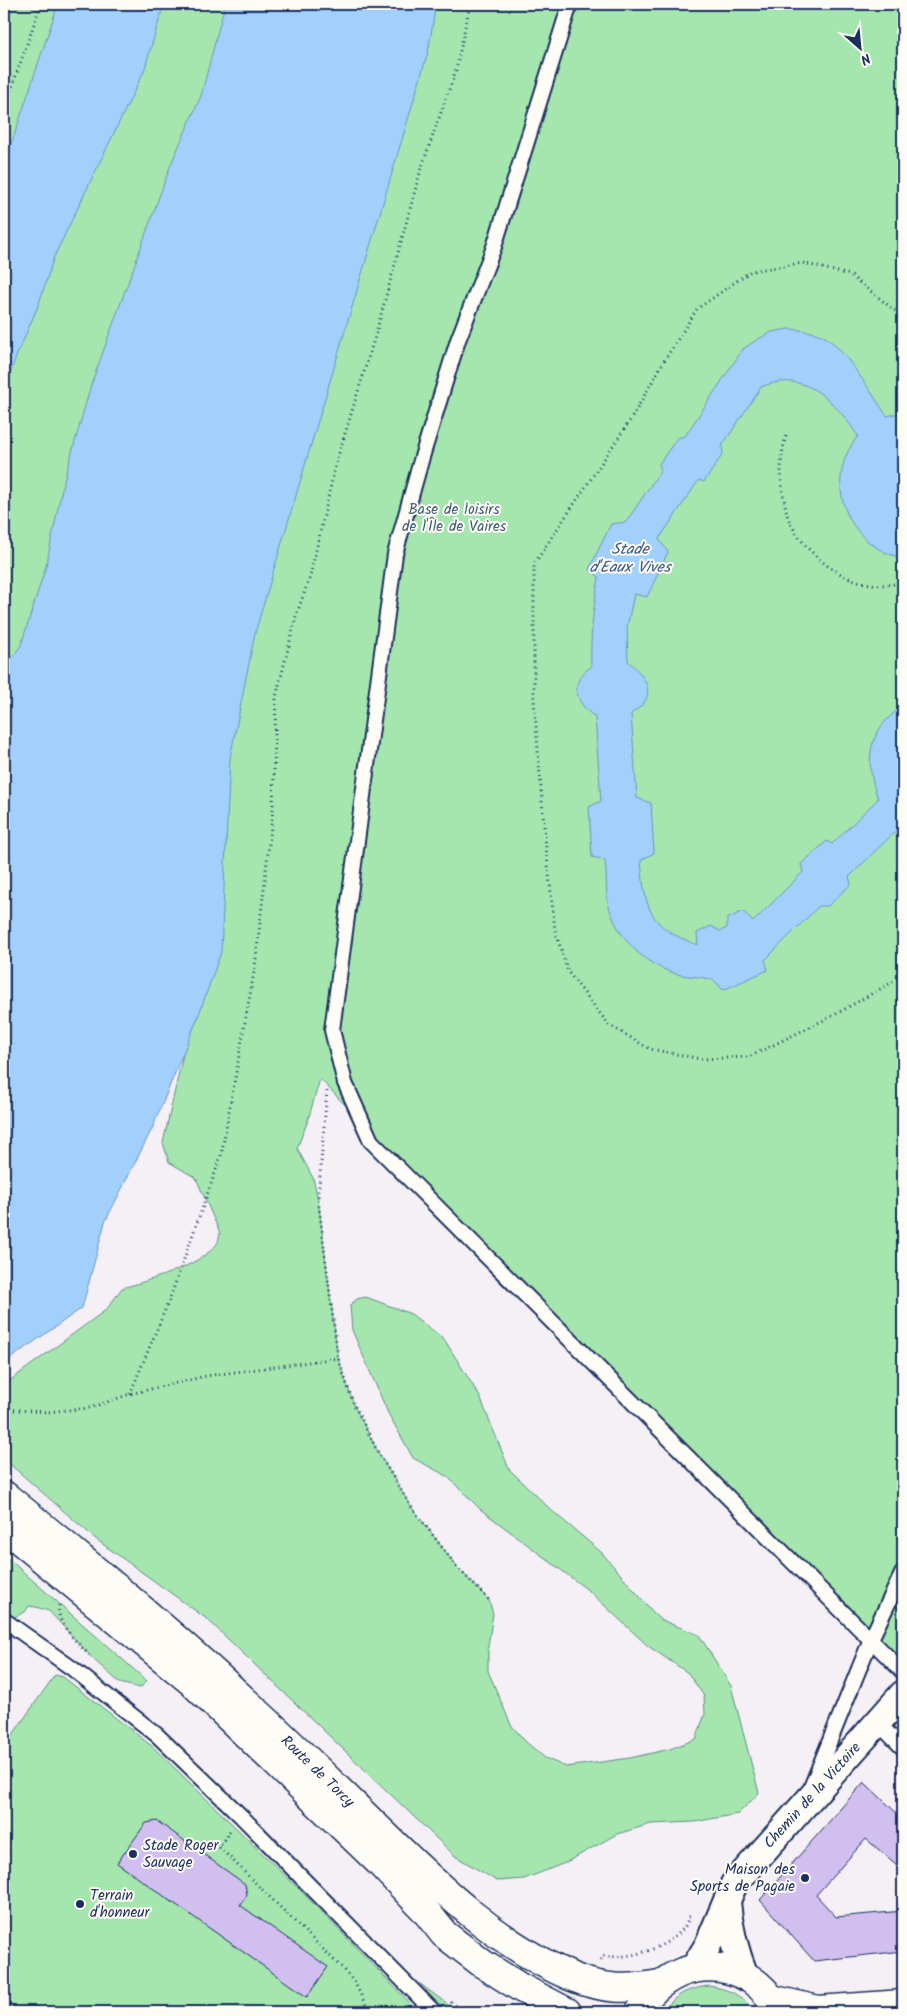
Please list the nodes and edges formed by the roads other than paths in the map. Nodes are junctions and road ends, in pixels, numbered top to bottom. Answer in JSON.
{"nodes":[{"id":1,"x":570,"y":4,"type":"edge"},
{"id":2,"x":4,"y":1495,"type":"edge"},
{"id":3,"x":4,"y":1527,"type":"edge"},
{"id":4,"x":903,"y":1572,"type":"edge"},
{"id":5,"x":4,"y":1620,"type":"edge"},
{"id":6,"x":871,"y":1639,"type":"junction"},
{"id":7,"x":903,"y":1672,"type":"edge"},
{"id":8,"x":903,"y":1694,"type":"edge"},
{"id":9,"x":878,"y":1722,"type":"junction"},
{"id":10,"x":903,"y":1748,"type":"edge"},
{"id":11,"x":806,"y":1802,"type":"junction"},
{"id":12,"x":727,"y":1901,"type":"junction"},
{"id":13,"x":694,"y":1968,"type":"junction"},
{"id":14,"x":744,"y":1976,"type":"junction"},
{"id":15,"x":660,"y":1984,"type":"junction"},
{"id":16,"x":903,"y":2004,"type":"edge"},
{"id":17,"x":774,"y":2006,"type":"edge"},
{"id":18,"x":434,"y":2012,"type":"edge"},
{"id":19,"x":567,"y":2012,"type":"edge"},
{"id":20,"x":640,"y":2012,"type":"edge"}],
"edges":[{"from":1,"to":6,"type":"lane"},
{"from":2,"to":15,"type":"main road","name":"Route de Torcy"},
{"from":3,"to":19,"type":"main road","name":"Route de Torcy"},
{"from":4,"to":6,"type":"lane"},
{"from":5,"to":18,"type":"lane"},
{"from":6,"to":7,"type":"lane"},
{"from":6,"to":11,"type":"lane"},
{"from":8,"to":9,"type":"street","name":"Chemin de la Victoire"},
{"from":9,"to":10,"type":"lane"},
{"from":9,"to":11,"type":"street","name":"Chemin de la Victoire"},
{"from":11,"to":12,"type":"street","name":"Chemin de la Victoire"},
{"from":12,"to":13,"type":"street","name":"Chemin de la Victoire"},
{"from":12,"to":14,"type":"street"},
{"from":13,"to":14,"type":"main road"},
{"from":13,"to":15,"type":"main road"},
{"from":14,"to":17,"type":"main road"},
{"from":15,"to":20,"type":"main road"},
{"from":16,"to":17,"type":"main road"}]}
